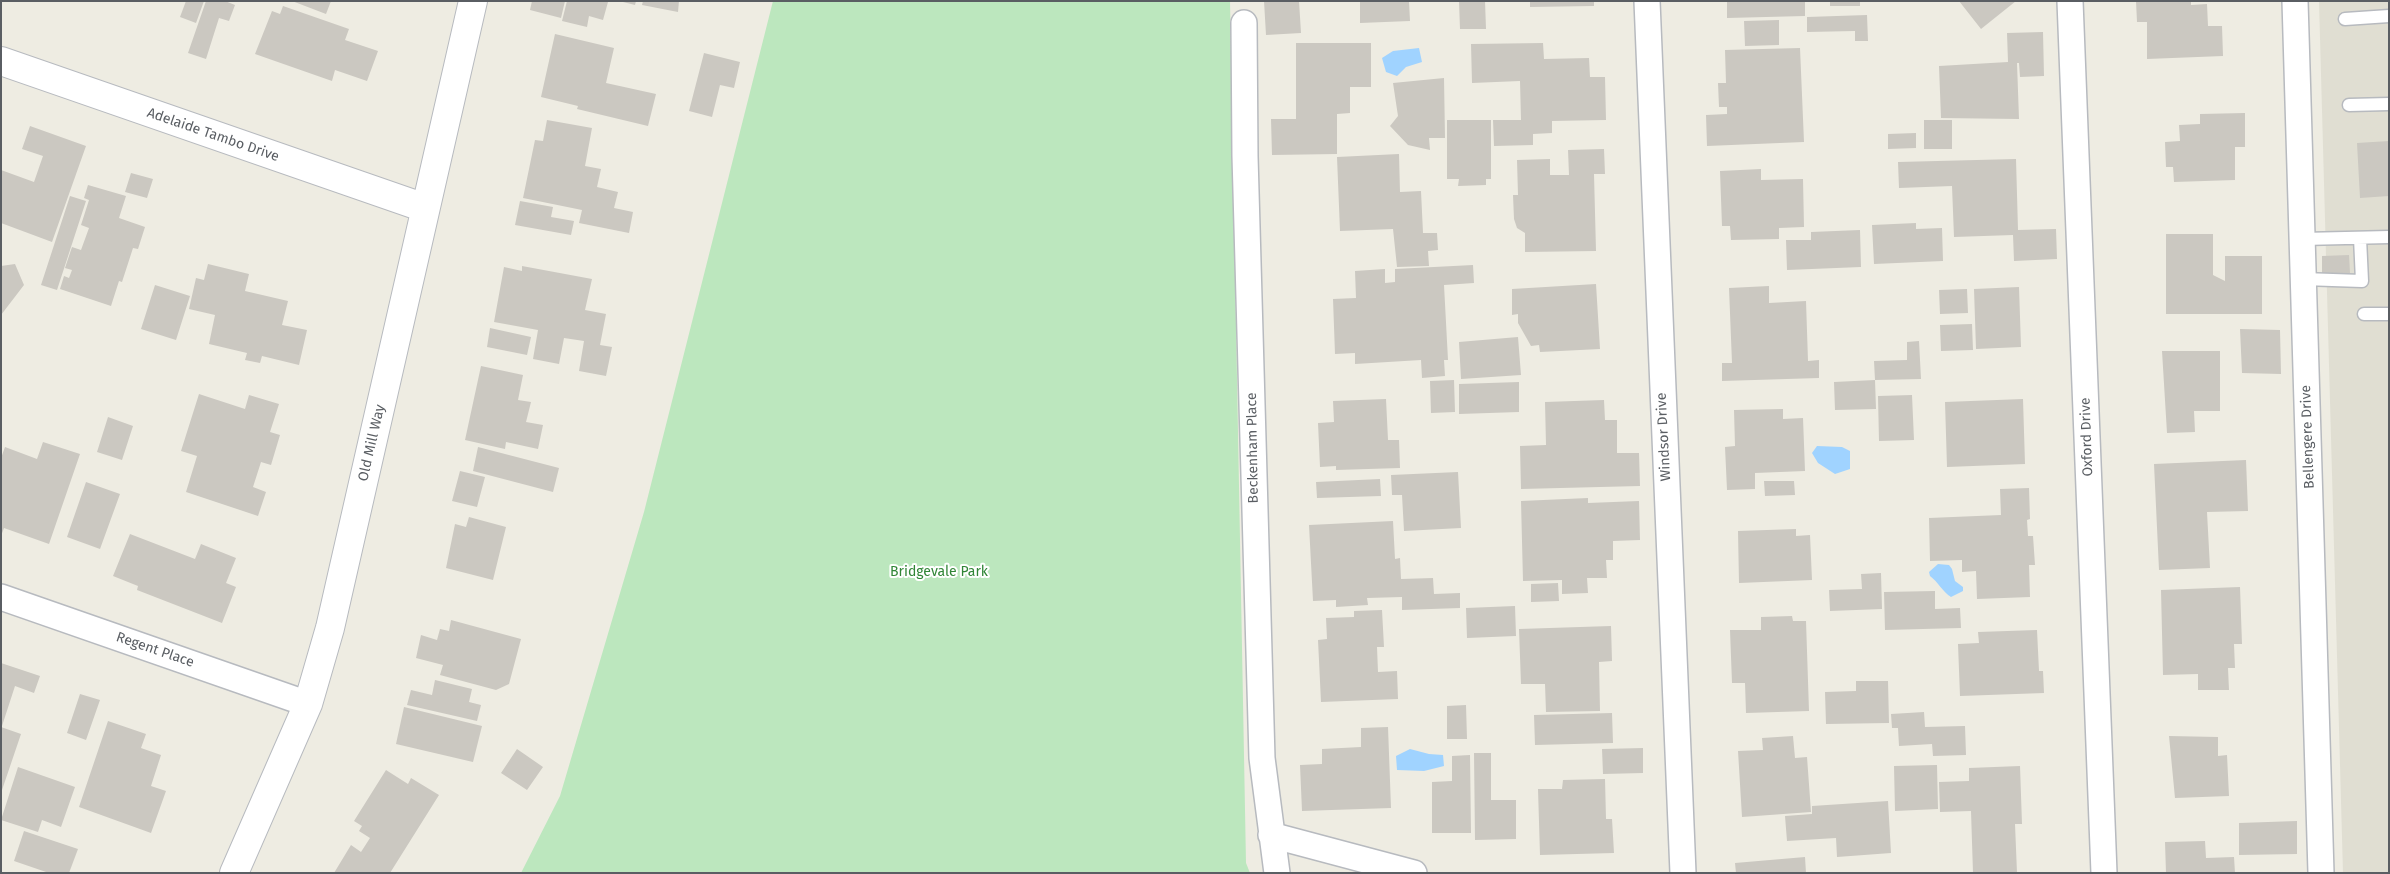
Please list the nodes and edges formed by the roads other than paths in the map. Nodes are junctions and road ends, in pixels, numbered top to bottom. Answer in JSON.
{"nodes":[{"id":1,"x":473,"y":1,"type":"edge"},
{"id":2,"x":1647,"y":1,"type":"edge"},
{"id":3,"x":2070,"y":1,"type":"edge"},
{"id":4,"x":2295,"y":1,"type":"edge"},
{"id":5,"x":2389,"y":16,"type":"edge"},
{"id":6,"x":2345,"y":19,"type":"dead end"},
{"id":7,"x":1244,"y":23,"type":"dead end"},
{"id":8,"x":1,"y":61,"type":"edge"},
{"id":9,"x":2389,"y":104,"type":"edge"},
{"id":10,"x":2349,"y":105,"type":"dead end"},
{"id":11,"x":425,"y":208,"type":"junction"},
{"id":12,"x":2389,"y":237,"type":"edge"},
{"id":13,"x":2360,"y":238,"type":"junction"},
{"id":14,"x":2302,"y":239,"type":"junction"},
{"id":15,"x":2303,"y":279,"type":"junction"},
{"id":16,"x":2364,"y":314,"type":"dead end"},
{"id":17,"x":2389,"y":314,"type":"edge"},
{"id":18,"x":1,"y":596,"type":"edge"},
{"id":19,"x":308,"y":704,"type":"junction"},
{"id":20,"x":1271,"y":835,"type":"junction"},
{"id":21,"x":234,"y":873,"type":"edge"},
{"id":22,"x":1277,"y":873,"type":"edge"},
{"id":23,"x":1414,"y":873,"type":"edge"},
{"id":24,"x":1682,"y":873,"type":"edge"},
{"id":25,"x":2104,"y":873,"type":"edge"},
{"id":26,"x":2321,"y":873,"type":"edge"}],
"edges":[{"from":1,"to":11,"type":"street","name":"Old Mill Way"},
{"from":2,"to":24,"type":"street","name":"Windsor Drive"},
{"from":3,"to":25,"type":"street","name":"Oxford Drive"},
{"from":4,"to":14,"type":"street","name":"Bellengere Drive"},
{"from":5,"to":6,"type":"lane"},
{"from":7,"to":20,"type":"street","name":"Beckenham Place"},
{"from":8,"to":11,"type":"street","name":"Adelaide Tambo Drive"},
{"from":9,"to":10,"type":"lane"},
{"from":11,"to":19,"type":"street","name":"Old Mill Way"},
{"from":12,"to":13,"type":"lane"},
{"from":13,"to":14,"type":"lane"},
{"from":13,"to":15,"type":"lane"},
{"from":14,"to":15,"type":"street","name":"Bellengere Drive"},
{"from":15,"to":26,"type":"street","name":"Bellengere Drive"},
{"from":16,"to":17,"type":"lane"},
{"from":18,"to":19,"type":"street","name":"Regent Place"},
{"from":19,"to":21,"type":"street","name":"Old Mill Way"},
{"from":20,"to":22,"type":"street","name":"Beckenham Place"},
{"from":20,"to":23,"type":"street"}]}
